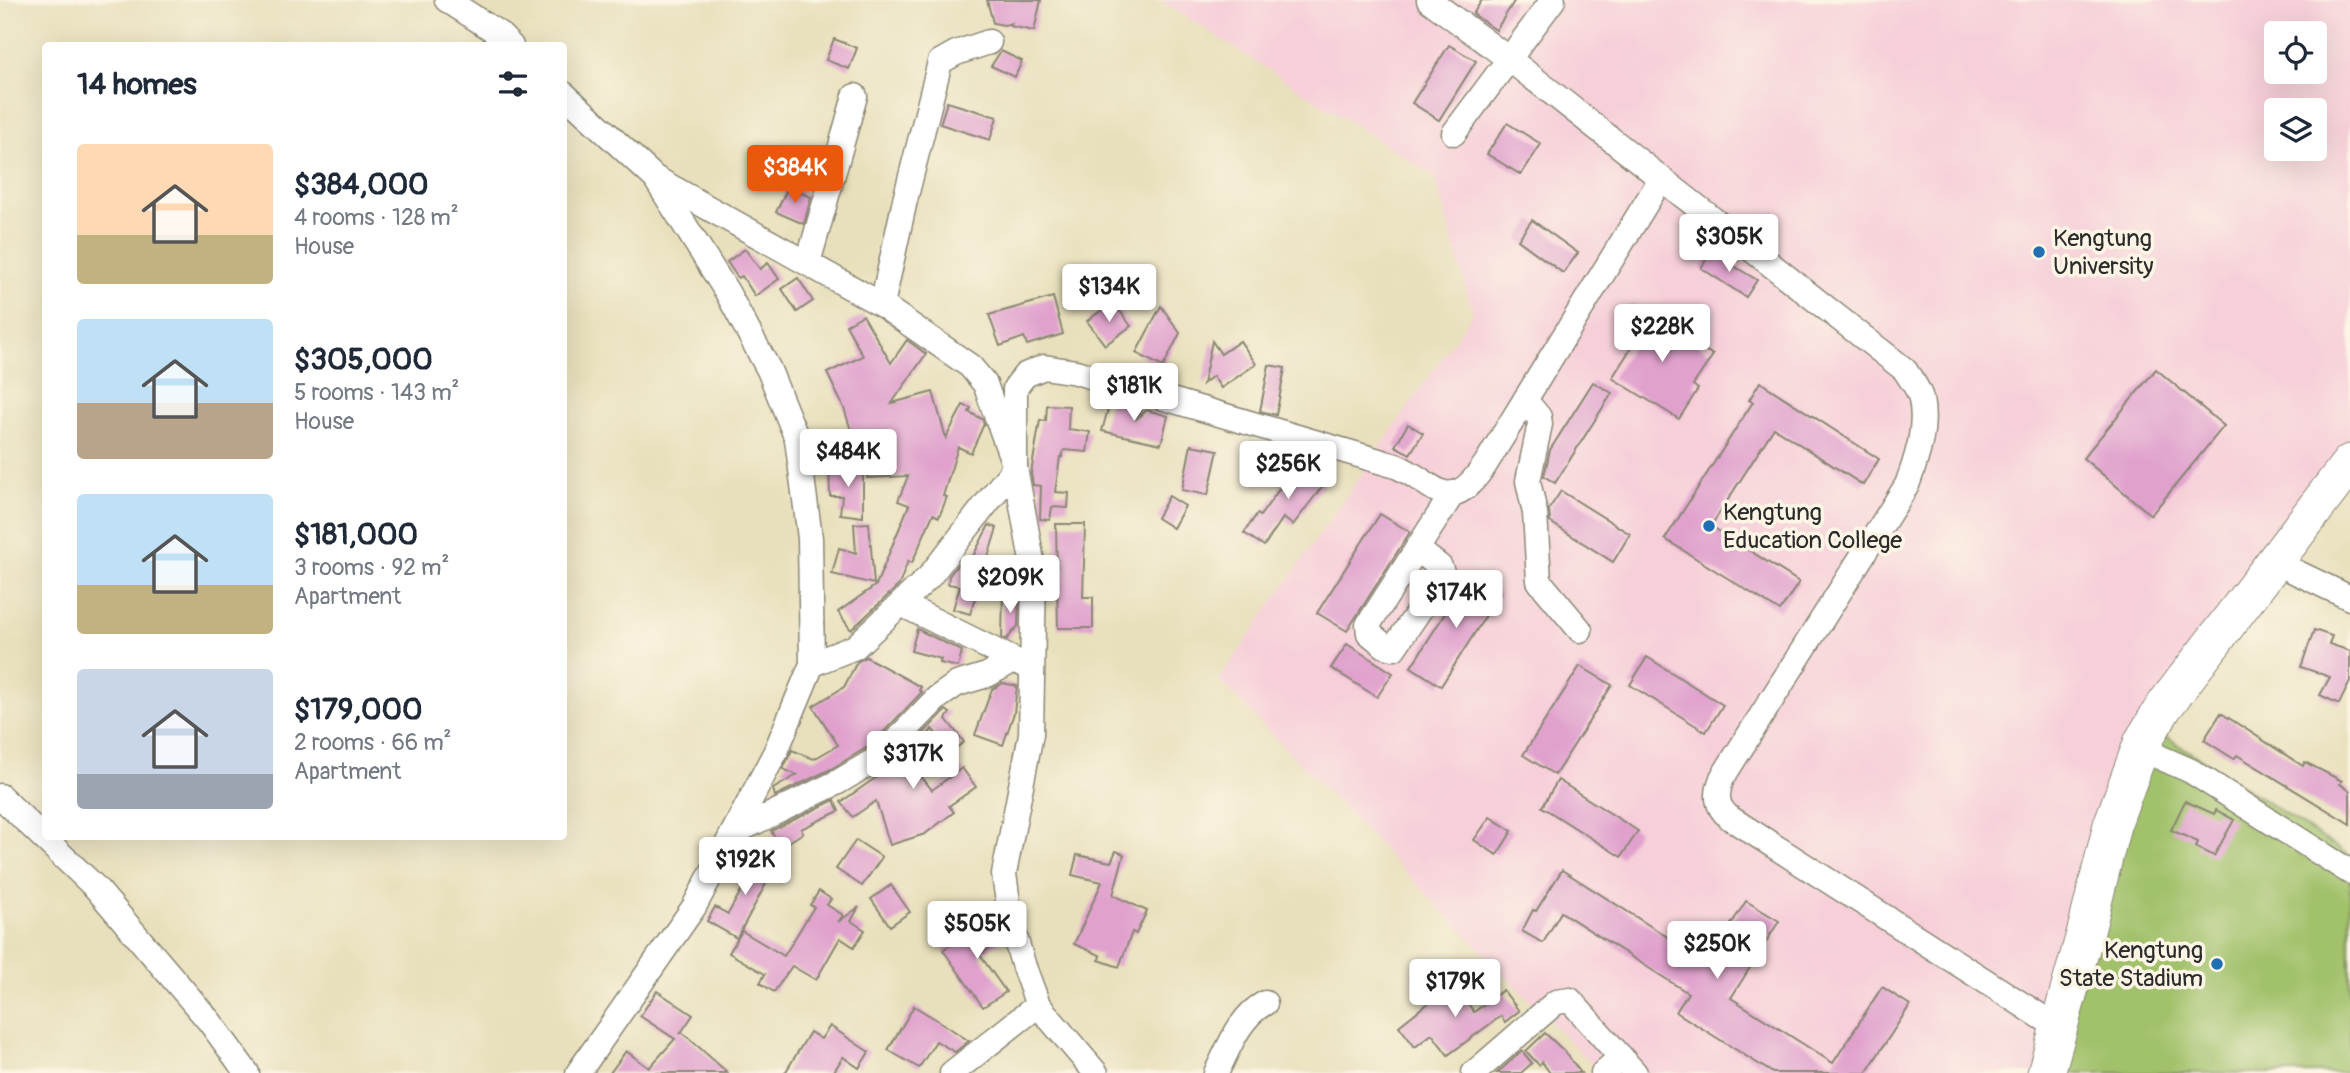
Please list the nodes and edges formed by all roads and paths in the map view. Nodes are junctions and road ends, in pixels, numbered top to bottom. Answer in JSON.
{"nodes":[{"id":1,"x":447,"y":0,"type":"edge"},
{"id":2,"x":1429,"y":0,"type":"edge"},
{"id":3,"x":1553,"y":0,"type":"edge"},
{"id":4,"x":507,"y":42,"type":"edge"},
{"id":5,"x":989,"y":42,"type":"dead end"},
{"id":6,"x":1509,"y":59,"type":"junction"},
{"id":7,"x":855,"y":96,"type":"dead end"},
{"id":8,"x":567,"y":97,"type":"edge"},
{"id":9,"x":1454,"y":133,"type":"dead end"},
{"id":10,"x":655,"y":178,"type":"junction"},
{"id":11,"x":1661,"y":179,"type":"junction"},
{"id":12,"x":808,"y":263,"type":"junction"},
{"id":13,"x":882,"y":304,"type":"junction"},
{"id":14,"x":1525,"y":400,"type":"junction"},
{"id":15,"x":2350,"y":463,"type":"edge"},
{"id":16,"x":1015,"y":467,"type":"junction"},
{"id":17,"x":1453,"y":493,"type":"junction"},
{"id":18,"x":1417,"y":549,"type":"dead end"},
{"id":19,"x":2275,"y":562,"type":"junction"},
{"id":20,"x":2350,"y":598,"type":"edge"},
{"id":21,"x":901,"y":604,"type":"junction"},
{"id":22,"x":1580,"y":630,"type":"dead end"},
{"id":23,"x":813,"y":664,"type":"junction"},
{"id":24,"x":1023,"y":665,"type":"junction"},
{"id":25,"x":2143,"y":741,"type":"junction"},
{"id":26,"x":0,"y":796,"type":"edge"},
{"id":27,"x":733,"y":833,"type":"junction"},
{"id":28,"x":42,"y":836,"type":"edge"},
{"id":29,"x":46,"y":840,"type":"edge"},
{"id":30,"x":2350,"y":872,"type":"edge"},
{"id":31,"x":1265,"y":1003,"type":"dead end"},
{"id":32,"x":1038,"y":1005,"type":"junction"},
{"id":33,"x":2059,"y":1028,"type":"junction"},
{"id":34,"x":1620,"y":1068,"type":"edge"},
{"id":35,"x":247,"y":1073,"type":"edge"},
{"id":36,"x":578,"y":1073,"type":"edge"},
{"id":37,"x":952,"y":1073,"type":"edge"},
{"id":38,"x":1096,"y":1073,"type":"edge"},
{"id":39,"x":1216,"y":1073,"type":"edge"},
{"id":40,"x":1474,"y":1073,"type":"edge"},
{"id":41,"x":2046,"y":1073,"type":"edge"}],
"edges":[{"from":1,"to":4,"type":"street"},
{"from":2,"to":6,"type":"street"},
{"from":3,"to":6,"type":"street"},
{"from":5,"to":13,"type":"street"},
{"from":6,"to":9,"type":"street"},
{"from":6,"to":11,"type":"street"},
{"from":7,"to":12,"type":"street"},
{"from":8,"to":10,"type":"street"},
{"from":10,"to":12,"type":"street"},
{"from":10,"to":23,"type":"street"},
{"from":11,"to":14,"type":"street"},
{"from":11,"to":33,"type":"street"},
{"from":12,"to":13,"type":"street"},
{"from":13,"to":16,"type":"street"},
{"from":14,"to":17,"type":"street"},
{"from":14,"to":22,"type":"street"},
{"from":15,"to":19,"type":"highway"},
{"from":16,"to":17,"type":"street"},
{"from":16,"to":21,"type":"street"},
{"from":16,"to":24,"type":"street"},
{"from":17,"to":18,"type":"street"},
{"from":19,"to":20,"type":"street"},
{"from":19,"to":25,"type":"highway"},
{"from":21,"to":23,"type":"street"},
{"from":21,"to":24,"type":"street"},
{"from":23,"to":27,"type":"street"},
{"from":24,"to":27,"type":"street"},
{"from":24,"to":32,"type":"street"},
{"from":25,"to":30,"type":"street"},
{"from":25,"to":33,"type":"highway"},
{"from":26,"to":28,"type":"street"},
{"from":27,"to":36,"type":"street"},
{"from":29,"to":35,"type":"street"},
{"from":31,"to":39,"type":"street"},
{"from":32,"to":37,"type":"street"},
{"from":32,"to":38,"type":"street"},
{"from":33,"to":41,"type":"highway"},
{"from":34,"to":40,"type":"street"}]}
